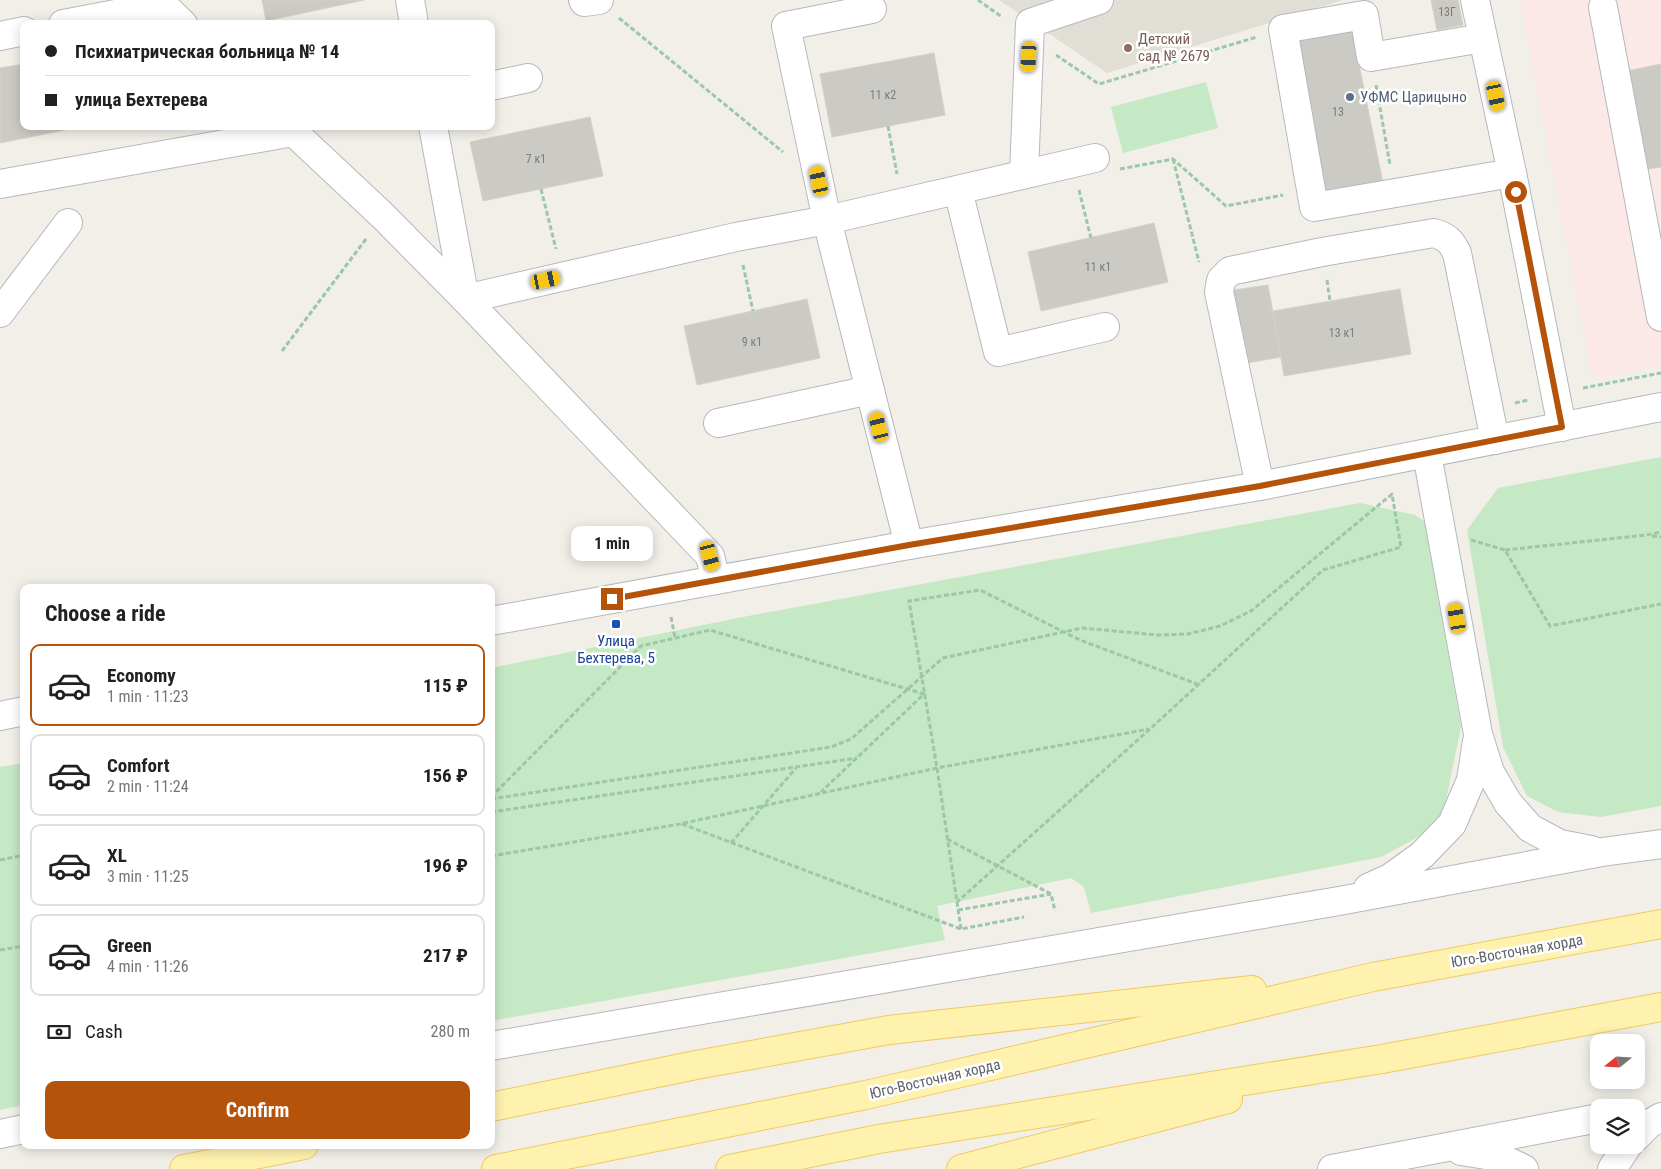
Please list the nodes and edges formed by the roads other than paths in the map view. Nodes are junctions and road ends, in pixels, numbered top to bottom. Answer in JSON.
{"nodes":[{"id":1,"x":410,"y":0,"type":"edge"},
{"id":2,"x":583,"y":0,"type":"edge"},
{"id":3,"x":598,"y":0,"type":"edge"},
{"id":4,"x":1099,"y":0,"type":"edge"},
{"id":5,"x":1475,"y":0,"type":"edge"},
{"id":6,"x":160,"y":2,"type":"edge"},
{"id":7,"x":1602,"y":7,"type":"dead end"},
{"id":8,"x":872,"y":9,"type":"dead end"},
{"id":9,"x":80,"y":20,"type":"edge"},
{"id":10,"x":179,"y":20,"type":"edge"},
{"id":11,"x":413,"y":20,"type":"edge"},
{"id":12,"x":20,"y":32,"type":"edge"},
{"id":13,"x":0,"y":36,"type":"edge"},
{"id":14,"x":1483,"y":38,"type":"junction"},
{"id":15,"x":528,"y":78,"type":"dead end"},
{"id":16,"x":495,"y":85,"type":"edge"},
{"id":17,"x":285,"y":130,"type":"edge"},
{"id":18,"x":291,"y":130,"type":"edge"},
{"id":19,"x":434,"y":130,"type":"edge"},
{"id":20,"x":1094,"y":164,"type":"road end"},
{"id":21,"x":1512,"y":173,"type":"junction"},
{"id":22,"x":1024,"y":174,"type":"junction"},
{"id":23,"x":0,"y":184,"type":"edge"},
{"id":24,"x":958,"y":190,"type":"junction"},
{"id":25,"x":827,"y":220,"type":"junction"},
{"id":26,"x":68,"y":223,"type":"dead end"},
{"id":27,"x":465,"y":298,"type":"junction"},
{"id":28,"x":0,"y":313,"type":"edge"},
{"id":29,"x":1661,"y":317,"type":"edge"},
{"id":30,"x":1105,"y":327,"type":"dead end"},
{"id":31,"x":870,"y":390,"type":"junction"},
{"id":32,"x":1661,"y":407,"type":"edge"},
{"id":33,"x":718,"y":423,"type":"dead end"},
{"id":34,"x":1562,"y":427,"type":"junction"},
{"id":35,"x":1495,"y":440,"type":"junction"},
{"id":36,"x":1428,"y":454,"type":"junction"},
{"id":37,"x":1260,"y":486,"type":"junction"},
{"id":38,"x":909,"y":545,"type":"junction"},
{"id":39,"x":716,"y":580,"type":"junction"},
{"id":40,"x":495,"y":620,"type":"edge"},
{"id":41,"x":20,"y":712,"type":"edge"},
{"id":42,"x":0,"y":716,"type":"edge"},
{"id":43,"x":1478,"y":734,"type":"junction"},
{"id":44,"x":1661,"y":844,"type":"edge"},
{"id":45,"x":1602,"y":852,"type":"junction"},
{"id":46,"x":1339,"y":901,"type":"junction"},
{"id":47,"x":1661,"y":924,"type":"edge"},
{"id":48,"x":1373,"y":977,"type":"junction"},
{"id":49,"x":1661,"y":1007,"type":"edge"},
{"id":50,"x":495,"y":1045,"type":"edge"},
{"id":51,"x":1382,"y":1060,"type":"junction"},
{"id":52,"x":1661,"y":1105,"type":"edge"},
{"id":53,"x":495,"y":1106,"type":"edge"},
{"id":54,"x":1645,"y":1108,"type":"edge"},
{"id":55,"x":1661,"y":1117,"type":"edge"},
{"id":56,"x":1590,"y":1120,"type":"edge"},
{"id":57,"x":1645,"y":1128,"type":"edge"},
{"id":58,"x":20,"y":1130,"type":"edge"},
{"id":59,"x":0,"y":1134,"type":"edge"},
{"id":60,"x":1440,"y":1148,"type":"junction"},
{"id":61,"x":284,"y":1149,"type":"edge"},
{"id":62,"x":1622,"y":1154,"type":"edge"},
{"id":63,"x":184,"y":1169,"type":"edge"},
{"id":64,"x":496,"y":1169,"type":"edge"},
{"id":65,"x":730,"y":1169,"type":"edge"},
{"id":66,"x":961,"y":1169,"type":"edge"},
{"id":67,"x":1332,"y":1169,"type":"edge"},
{"id":68,"x":1524,"y":1169,"type":"edge"},
{"id":69,"x":1612,"y":1169,"type":"edge"}],
"edges":[{"from":1,"to":11,"type":"street"},
{"from":2,"to":3,"type":"street"},
{"from":4,"to":22,"type":"street"},
{"from":5,"to":14,"type":"street"},
{"from":6,"to":9,"type":"street"},
{"from":6,"to":10,"type":"street"},
{"from":7,"to":29,"type":"street"},
{"from":8,"to":25,"type":"street"},
{"from":12,"to":13,"type":"street"},
{"from":14,"to":21,"type":"street"},
{"from":14,"to":21,"type":"street"},
{"from":15,"to":16,"type":"street"},
{"from":17,"to":23,"type":"street"},
{"from":18,"to":27,"type":"street"},
{"from":19,"to":27,"type":"street"},
{"from":20,"to":22,"type":"street"},
{"from":21,"to":34,"type":"street"},
{"from":22,"to":24,"type":"street"},
{"from":24,"to":25,"type":"street"},
{"from":24,"to":30,"type":"street"},
{"from":25,"to":27,"type":"street"},
{"from":25,"to":31,"type":"street"},
{"from":26,"to":28,"type":"street"},
{"from":27,"to":39,"type":"street"},
{"from":31,"to":33,"type":"street"},
{"from":31,"to":38,"type":"street"},
{"from":32,"to":34,"type":"street"},
{"from":34,"to":35,"type":"street"},
{"from":35,"to":36,"type":"street"},
{"from":35,"to":37,"type":"street"},
{"from":36,"to":37,"type":"street"},
{"from":36,"to":43,"type":"street"},
{"from":37,"to":38,"type":"street"},
{"from":38,"to":39,"type":"street"},
{"from":39,"to":40,"type":"street"},
{"from":41,"to":42,"type":"street"},
{"from":43,"to":45,"type":"street"},
{"from":43,"to":46,"type":"street"},
{"from":44,"to":45,"type":"street"},
{"from":45,"to":46,"type":"street"},
{"from":46,"to":50,"type":"street"},
{"from":47,"to":48,"type":"main road","name":"Юго-Восточная хорда"},
{"from":48,"to":53,"type":"main road","name":"Юго-Восточная хорда"},
{"from":48,"to":64,"type":"main road","name":"Юго-Восточная хорда"},
{"from":49,"to":51,"type":"main road"},
{"from":51,"to":65,"type":"main road"},
{"from":51,"to":66,"type":"main road"},
{"from":52,"to":54,"type":"street"},
{"from":55,"to":57,"type":"street"},
{"from":56,"to":60,"type":"street"},
{"from":58,"to":59,"type":"street"},
{"from":60,"to":67,"type":"street"},
{"from":60,"to":68,"type":"street"},
{"from":61,"to":63,"type":"main road"},
{"from":62,"to":69,"type":"street"}]}
